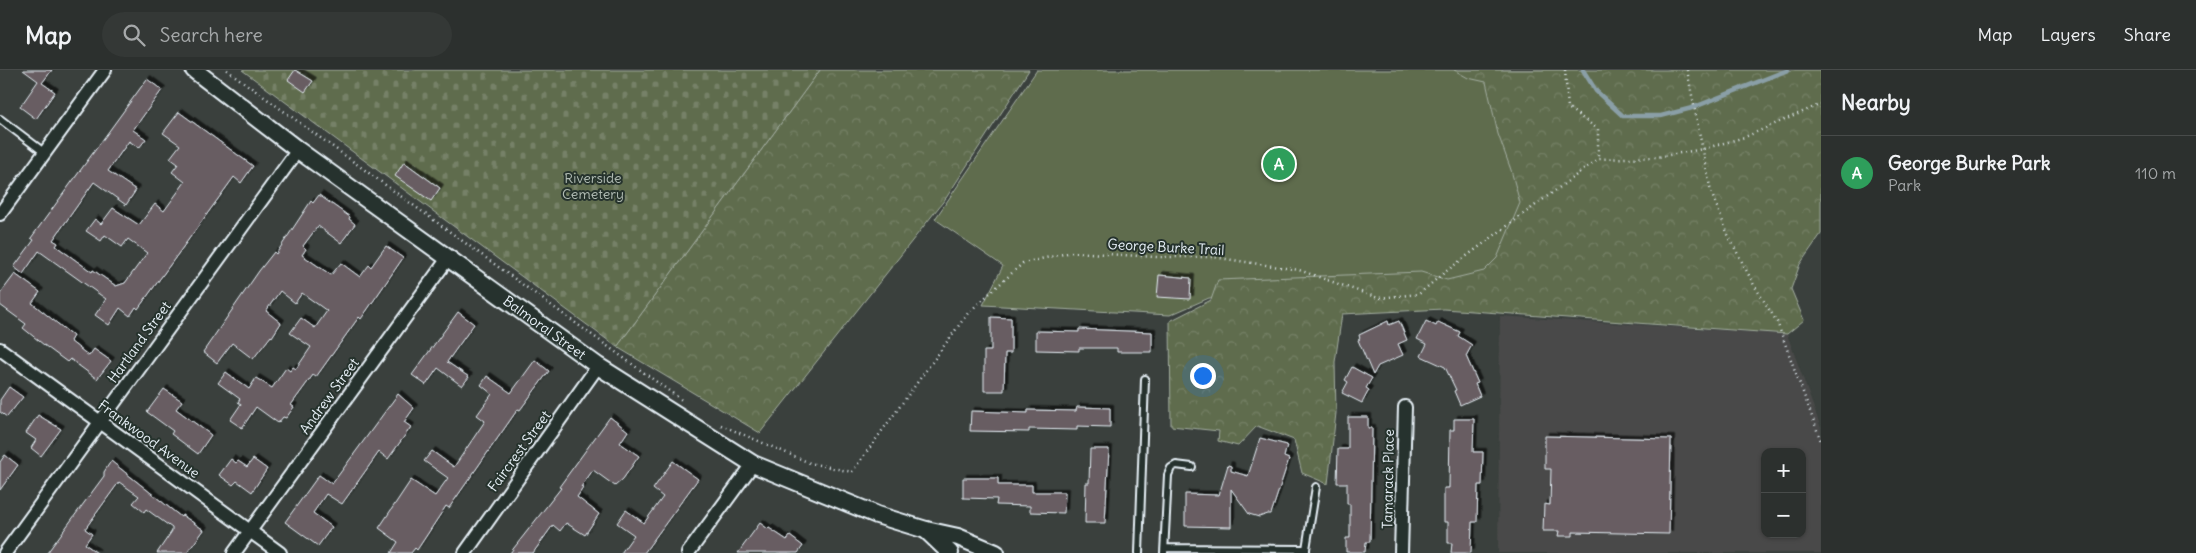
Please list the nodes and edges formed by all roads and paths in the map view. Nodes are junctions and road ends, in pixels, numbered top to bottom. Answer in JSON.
{"nodes":[{"id":1,"x":105,"y":70,"type":"edge"},
{"id":2,"x":194,"y":70,"type":"edge"},
{"id":3,"x":227,"y":70,"type":"edge"},
{"id":4,"x":1565,"y":70,"type":"edge"},
{"id":5,"x":1687,"y":70,"type":"edge"},
{"id":6,"x":1821,"y":104,"type":"edge"},
{"id":7,"x":0,"y":119,"type":"edge"},
{"id":8,"x":1703,"y":149,"type":"junction"},
{"id":9,"x":298,"y":150,"type":"junction"},
{"id":10,"x":45,"y":153,"type":"junction"},
{"id":11,"x":1598,"y":159,"type":"junction"},
{"id":12,"x":0,"y":214,"type":"edge"},
{"id":13,"x":449,"y":257,"type":"junction"},
{"id":14,"x":0,"y":349,"type":"edge"},
{"id":15,"x":598,"y":366,"type":"junction"},
{"id":16,"x":1145,"y":380,"type":"dead end"},
{"id":17,"x":685,"y":402,"type":"dead end"},
{"id":18,"x":1405,"y":407,"type":"dead end"},
{"id":19,"x":100,"y":422,"type":"junction"},
{"id":20,"x":717,"y":423,"type":"dead end"},
{"id":21,"x":1821,"y":441,"type":"edge"},
{"id":22,"x":753,"y":464,"type":"junction"},
{"id":23,"x":1192,"y":467,"type":"dead end"},
{"id":24,"x":1316,"y":487,"type":"dead end"},
{"id":25,"x":926,"y":530,"type":"junction"},
{"id":26,"x":250,"y":531,"type":"junction"},
{"id":27,"x":1165,"y":551,"type":"edge"},
{"id":28,"x":1306,"y":551,"type":"edge"},
{"id":29,"x":5,"y":553,"type":"edge"},
{"id":30,"x":234,"y":553,"type":"edge"},
{"id":31,"x":280,"y":553,"type":"edge"},
{"id":32,"x":465,"y":553,"type":"edge"},
{"id":33,"x":688,"y":553,"type":"edge"},
{"id":34,"x":950,"y":553,"type":"edge"},
{"id":35,"x":996,"y":553,"type":"edge"},
{"id":36,"x":1139,"y":553,"type":"edge"},
{"id":37,"x":1401,"y":553,"type":"edge"}],
"edges":[{"from":1,"to":10,"type":"street"},
{"from":2,"to":9,"type":"main road","name":"Balmoral Street"},
{"from":3,"to":17,"type":"path"},
{"from":4,"to":11,"type":"path"},
{"from":5,"to":8,"type":"path"},
{"from":6,"to":8,"type":"path"},
{"from":7,"to":10,"type":"lane"},
{"from":8,"to":11,"type":"path"},
{"from":8,"to":21,"type":"path"},
{"from":9,"to":13,"type":"main road","name":"Balmoral Street"},
{"from":9,"to":19,"type":"street","name":"Hartland Street"},
{"from":10,"to":12,"type":"street"},
{"from":11,"to":20,"type":"path","name":"George Burke Trail"},
{"from":13,"to":15,"type":"main road","name":"Balmoral Street"},
{"from":13,"to":26,"type":"street","name":"Andrew Street"},
{"from":14,"to":19,"type":"street","name":"Frankwood Avenue"},
{"from":15,"to":22,"type":"main road","name":"Balmoral Street"},
{"from":15,"to":32,"type":"street","name":"Faircrest Street"},
{"from":16,"to":36,"type":"lane"},
{"from":18,"to":37,"type":"street","name":"Tamarack Place"},
{"from":19,"to":26,"type":"street","name":"Frankwood Avenue"},
{"from":19,"to":29,"type":"street","name":"Hartland Street"},
{"from":22,"to":25,"type":"main road","name":"Balmoral Street"},
{"from":22,"to":33,"type":"street"},
{"from":23,"to":27,"type":"lane"},
{"from":24,"to":28,"type":"lane"},
{"from":25,"to":34,"type":"main road"},
{"from":25,"to":35,"type":"main road","name":"Balmoral Street"},
{"from":26,"to":30,"type":"street","name":"Andrew Street"},
{"from":26,"to":31,"type":"street","name":"Frankwood Avenue"},
{"from":27,"to":28,"type":"lane"}]}
